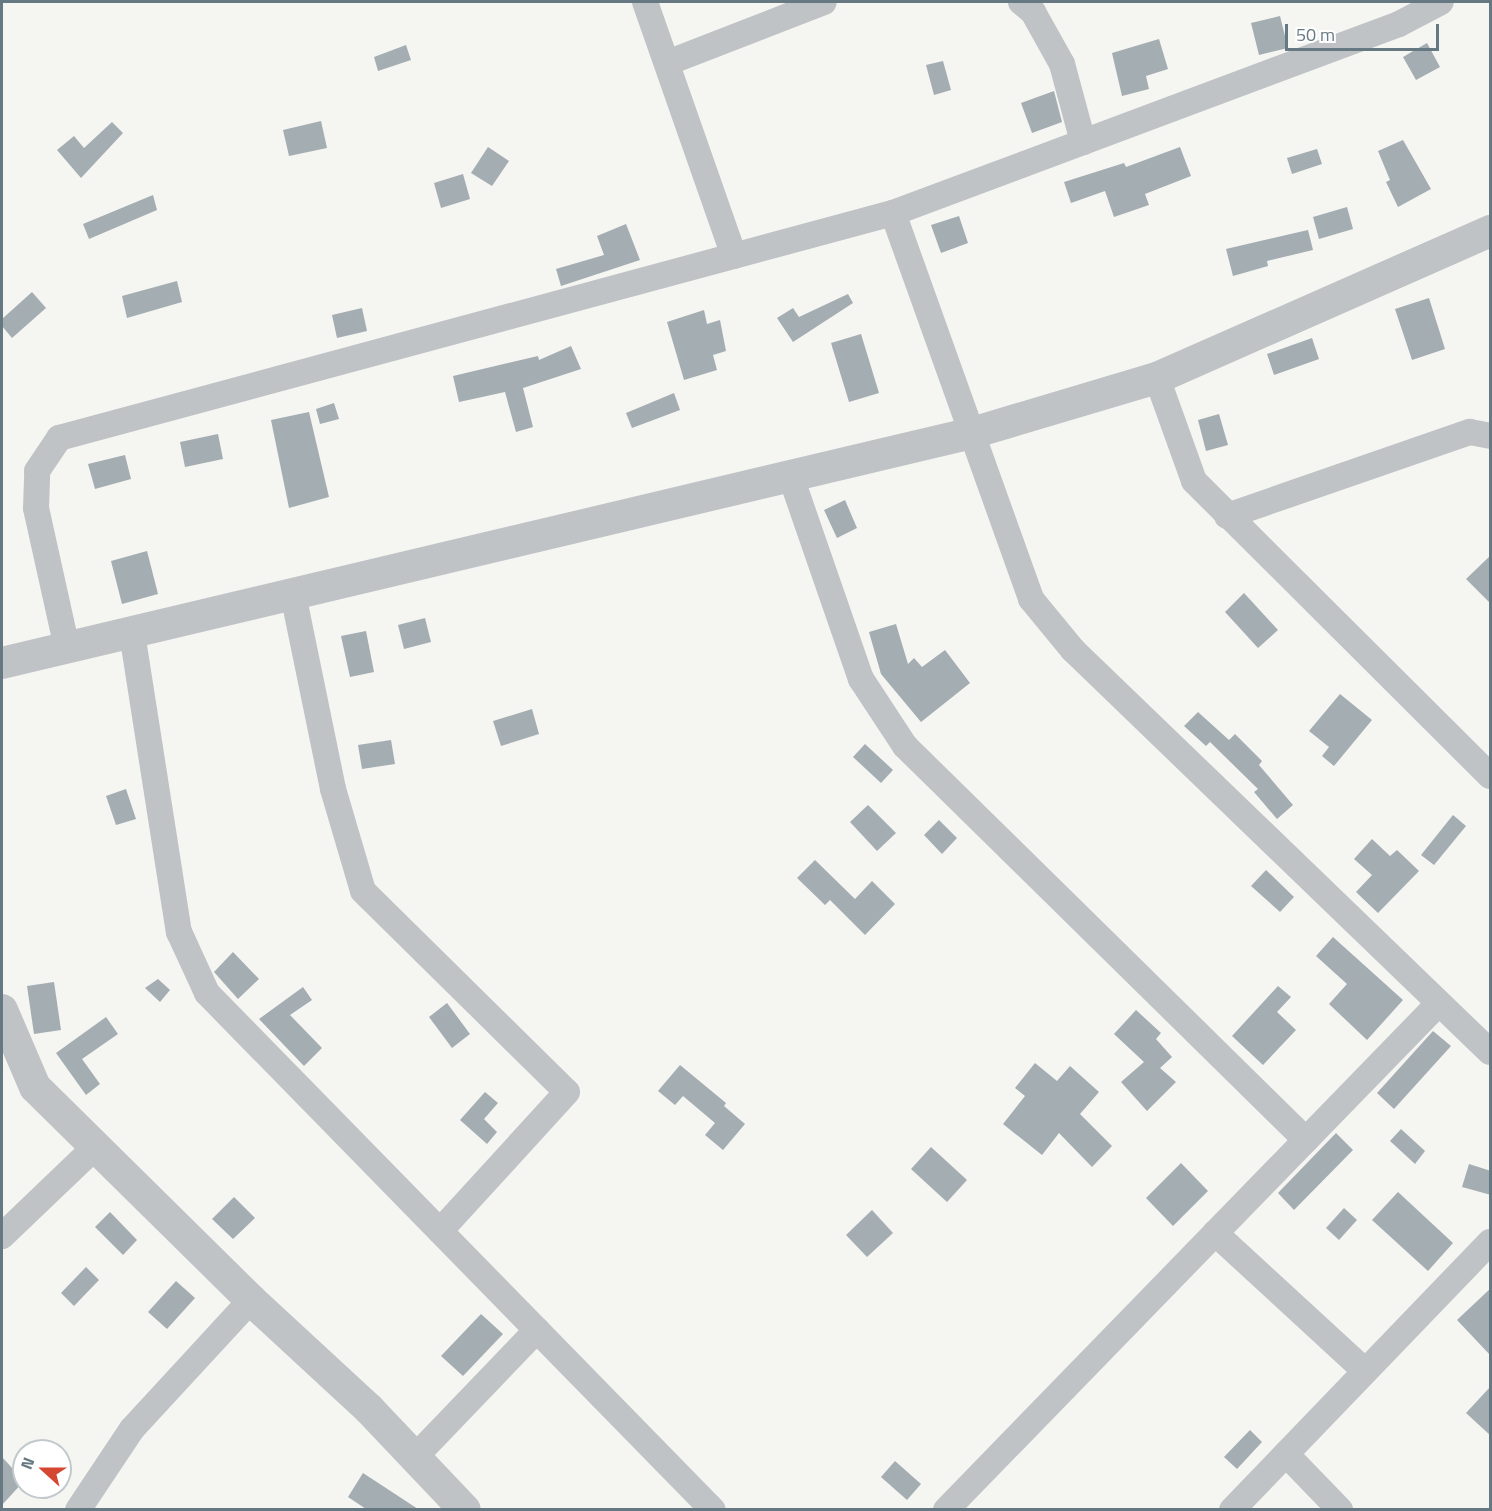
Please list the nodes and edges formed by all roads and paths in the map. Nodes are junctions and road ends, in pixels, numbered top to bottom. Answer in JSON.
{"nodes":[{"id":1,"x":645,"y":2,"type":"edge"},
{"id":2,"x":824,"y":2,"type":"edge"},
{"id":3,"x":1022,"y":2,"type":"edge"},
{"id":4,"x":1441,"y":2,"type":"edge"},
{"id":5,"x":667,"y":63,"type":"junction"},
{"id":6,"x":1083,"y":142,"type":"junction"},
{"id":7,"x":892,"y":213,"type":"junction"},
{"id":8,"x":1491,"y":231,"type":"edge"},
{"id":9,"x":734,"y":256,"type":"junction"},
{"id":10,"x":1157,"y":378,"type":"junction"},
{"id":11,"x":972,"y":433,"type":"junction"},
{"id":12,"x":1491,"y":436,"type":"edge"},
{"id":13,"x":791,"y":477,"type":"junction"},
{"id":14,"x":1227,"y":516,"type":"junction"},
{"id":15,"x":293,"y":594,"type":"junction"},
{"id":16,"x":132,"y":633,"type":"junction"},
{"id":17,"x":67,"y":648,"type":"junction"},
{"id":18,"x":2,"y":663,"type":"edge"},
{"id":19,"x":1491,"y":776,"type":"edge"},
{"id":20,"x":1439,"y":1003,"type":"junction"},
{"id":21,"x":2,"y":1010,"type":"edge"},
{"id":22,"x":1491,"y":1052,"type":"edge"},
{"id":23,"x":1306,"y":1140,"type":"junction"},
{"id":24,"x":94,"y":1148,"type":"junction"},
{"id":25,"x":440,"y":1231,"type":"junction"},
{"id":26,"x":1215,"y":1233,"type":"junction"},
{"id":27,"x":2,"y":1236,"type":"edge"},
{"id":28,"x":1491,"y":1242,"type":"edge"},
{"id":29,"x":251,"y":1300,"type":"junction"},
{"id":30,"x":537,"y":1329,"type":"junction"},
{"id":31,"x":1365,"y":1371,"type":"junction"},
{"id":32,"x":1286,"y":1454,"type":"junction"},
{"id":33,"x":415,"y":1457,"type":"junction"},
{"id":34,"x":78,"y":1509,"type":"edge"},
{"id":35,"x":465,"y":1509,"type":"edge"},
{"id":36,"x":713,"y":1509,"type":"edge"},
{"id":37,"x":946,"y":1509,"type":"edge"},
{"id":38,"x":1232,"y":1509,"type":"edge"},
{"id":39,"x":1340,"y":1509,"type":"edge"}],
"edges":[{"from":1,"to":5,"type":"street"},
{"from":2,"to":5,"type":"street"},
{"from":3,"to":6,"type":"street"},
{"from":4,"to":6,"type":"street"},
{"from":5,"to":9,"type":"street"},
{"from":6,"to":7,"type":"street"},
{"from":7,"to":9,"type":"street"},
{"from":7,"to":11,"type":"street"},
{"from":8,"to":10,"type":"street"},
{"from":9,"to":17,"type":"street"},
{"from":10,"to":11,"type":"street"},
{"from":10,"to":14,"type":"street"},
{"from":11,"to":13,"type":"street"},
{"from":11,"to":20,"type":"street"},
{"from":12,"to":14,"type":"street"},
{"from":13,"to":15,"type":"street"},
{"from":13,"to":23,"type":"street"},
{"from":14,"to":19,"type":"street"},
{"from":15,"to":16,"type":"street"},
{"from":15,"to":25,"type":"street"},
{"from":16,"to":17,"type":"street"},
{"from":16,"to":25,"type":"street"},
{"from":17,"to":18,"type":"street"},
{"from":20,"to":22,"type":"street"},
{"from":20,"to":23,"type":"street"},
{"from":21,"to":24,"type":"street"},
{"from":23,"to":26,"type":"street"},
{"from":24,"to":27,"type":"street"},
{"from":24,"to":29,"type":"street"},
{"from":25,"to":30,"type":"street"},
{"from":26,"to":31,"type":"street"},
{"from":26,"to":37,"type":"street"},
{"from":28,"to":31,"type":"street"},
{"from":29,"to":33,"type":"street"},
{"from":29,"to":34,"type":"street"},
{"from":30,"to":33,"type":"street"},
{"from":30,"to":36,"type":"street"},
{"from":31,"to":32,"type":"street"},
{"from":32,"to":38,"type":"street"},
{"from":32,"to":39,"type":"street"},
{"from":33,"to":35,"type":"street"}]}
